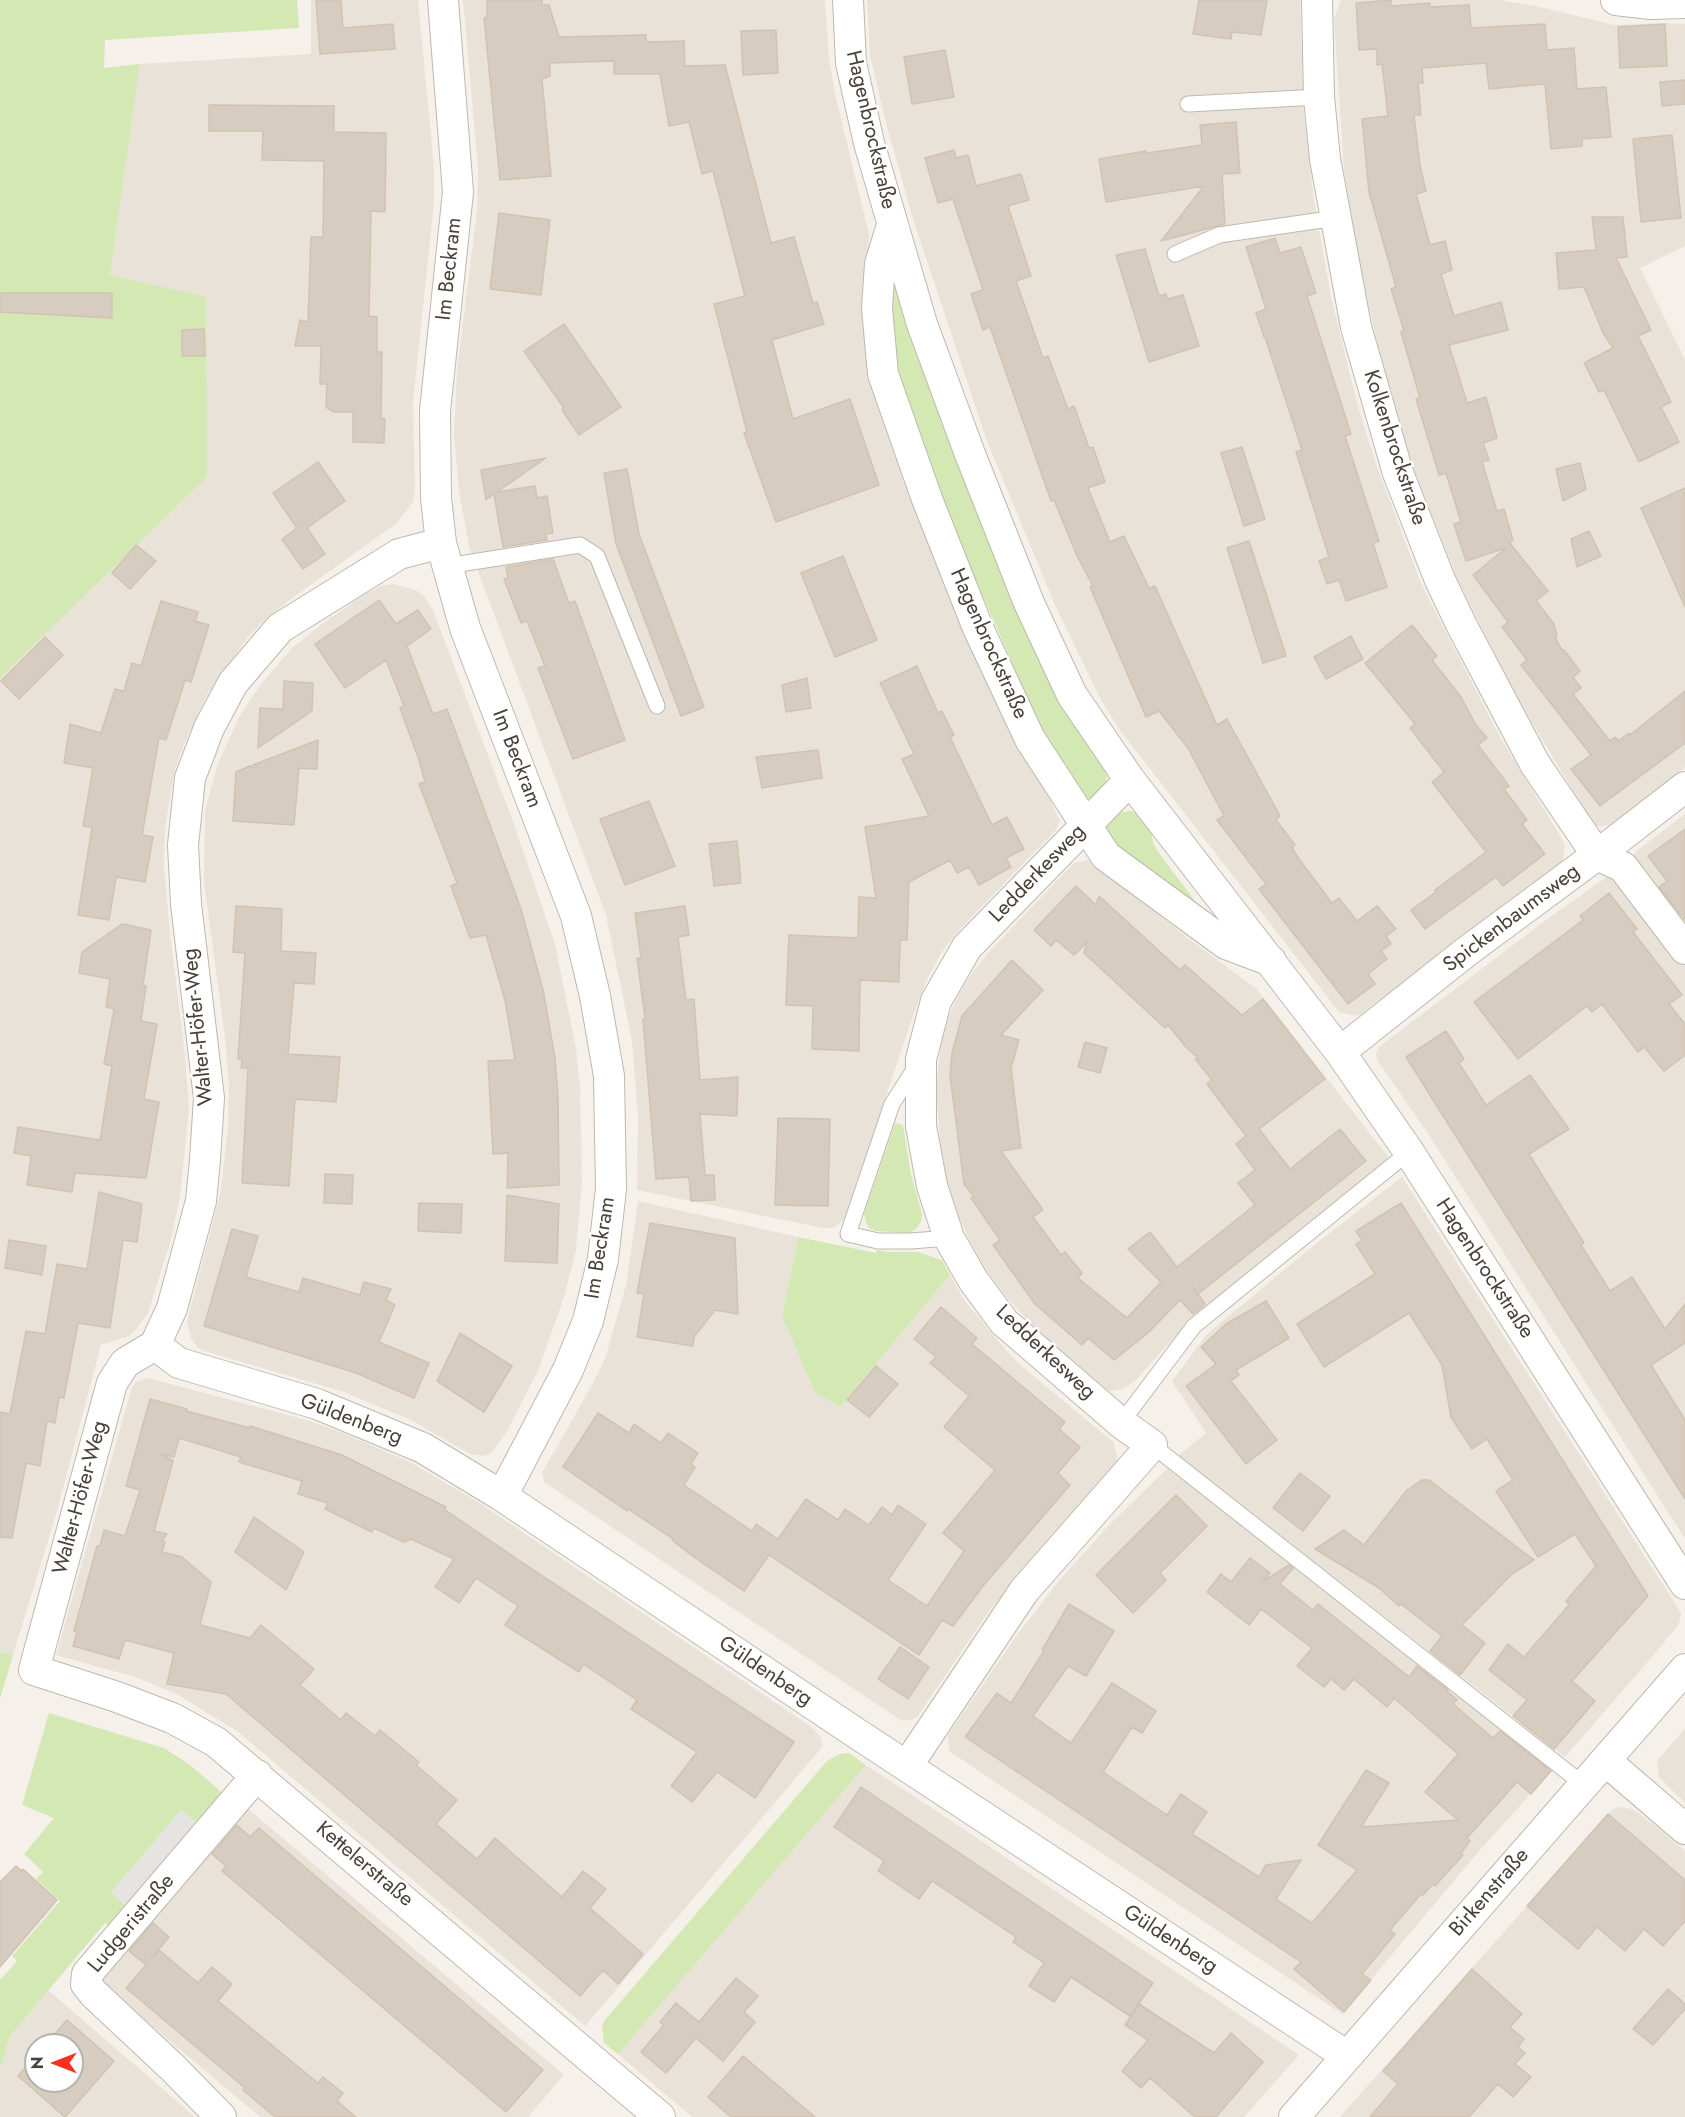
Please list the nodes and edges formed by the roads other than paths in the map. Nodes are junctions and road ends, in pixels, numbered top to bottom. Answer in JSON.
{"nodes":[{"id":1,"x":443,"y":0,"type":"edge"},
{"id":2,"x":848,"y":0,"type":"edge"},
{"id":3,"x":1317,"y":0,"type":"edge"},
{"id":4,"x":1616,"y":0,"type":"edge"},
{"id":5,"x":1685,"y":3,"type":"edge"},
{"id":6,"x":1319,"y":97,"type":"junction"},
{"id":7,"x":1188,"y":104,"type":"dead end"},
{"id":8,"x":1336,"y":218,"type":"junction"},
{"id":9,"x":892,"y":225,"type":"junction"},
{"id":10,"x":1175,"y":254,"type":"dead end"},
{"id":11,"x":444,"y":554,"type":"junction"},
{"id":12,"x":657,"y":706,"type":"dead end"},
{"id":13,"x":1131,"y":780,"type":"junction"},
{"id":14,"x":1685,"y":787,"type":"edge"},
{"id":15,"x":1084,"y":826,"type":"junction"},
{"id":16,"x":1597,"y":855,"type":"junction"},
{"id":17,"x":1685,"y":950,"type":"edge"},
{"id":18,"x":1272,"y":961,"type":"junction"},
{"id":19,"x":1340,"y":1052,"type":"junction"},
{"id":20,"x":921,"y":1059,"type":"junction"},
{"id":21,"x":1409,"y":1152,"type":"junction"},
{"id":22,"x":949,"y":1238,"type":"junction"},
{"id":23,"x":155,"y":1345,"type":"junction"},
{"id":24,"x":1121,"y":1423,"type":"junction"},
{"id":25,"x":1152,"y":1445,"type":"junction"},
{"id":26,"x":502,"y":1496,"type":"junction"},
{"id":27,"x":1685,"y":1584,"type":"edge"},
{"id":28,"x":1685,"y":1669,"type":"edge"},
{"id":29,"x":34,"y":1670,"type":"joint"},
{"id":30,"x":1606,"y":1761,"type":"junction"},
{"id":31,"x":907,"y":1766,"type":"junction"},
{"id":32,"x":257,"y":1775,"type":"junction"},
{"id":33,"x":1584,"y":1785,"type":"junction"},
{"id":34,"x":1685,"y":1829,"type":"edge"},
{"id":35,"x":1347,"y":2056,"type":"junction"},
{"id":36,"x":221,"y":2117,"type":"edge"},
{"id":37,"x":660,"y":2117,"type":"edge"},
{"id":38,"x":1294,"y":2117,"type":"edge"}],
"edges":[{"from":1,"to":11,"type":"street","name":"Im Beckram"},
{"from":2,"to":9,"type":"street","name":"Hagenbrockstraße"},
{"from":3,"to":6,"type":"street","name":"Kolkenbrockstraße"},
{"from":4,"to":5,"type":"street"},
{"from":6,"to":7,"type":"lane"},
{"from":6,"to":8,"type":"street","name":"Kolkenbrockstraße"},
{"from":8,"to":10,"type":"lane"},
{"from":8,"to":16,"type":"street","name":"Kolkenbrockstraße"},
{"from":9,"to":13,"type":"street","name":"Hagenbrockstraße"},
{"from":9,"to":15,"type":"street","name":"Hagenbrockstraße"},
{"from":11,"to":12,"type":"lane"},
{"from":11,"to":23,"type":"street","name":"Walter-Höfer-Weg"},
{"from":11,"to":26,"type":"street","name":"Im Beckram"},
{"from":13,"to":15,"type":"street","name":"Ledderkesweg"},
{"from":13,"to":18,"type":"street","name":"Hagenbrockstraße"},
{"from":14,"to":16,"type":"street","name":"Spickenbaumsweg"},
{"from":15,"to":18,"type":"street","name":"Hagenbrockstraße"},
{"from":15,"to":20,"type":"street","name":"Ledderkesweg"},
{"from":16,"to":17,"type":"street"},
{"from":16,"to":19,"type":"street","name":"Spickenbaumsweg"},
{"from":18,"to":19,"type":"street","name":"Hagenbrockstraße"},
{"from":19,"to":21,"type":"street","name":"Hagenbrockstraße"},
{"from":20,"to":22,"type":"street","name":"Ledderkesweg"},
{"from":20,"to":22,"type":"lane"},
{"from":21,"to":24,"type":"lane"},
{"from":21,"to":27,"type":"street","name":"Hagenbrockstraße"},
{"from":22,"to":24,"type":"street","name":"Ledderkesweg"},
{"from":23,"to":26,"type":"street","name":"Güldenberg"},
{"from":23,"to":29,"type":"street","name":"Walter-Höfer-Weg"},
{"from":24,"to":25,"type":"street","name":"Ledderkesweg"},
{"from":25,"to":31,"type":"street"},
{"from":25,"to":33,"type":"lane"},
{"from":26,"to":31,"type":"street","name":"Güldenberg"},
{"from":28,"to":30,"type":"street","name":"Birkenstraße"},
{"from":29,"to":32,"type":"street","name":"Kettelerstraße"},
{"from":30,"to":33,"type":"street","name":"Birkenstraße"},
{"from":30,"to":34,"type":"street"},
{"from":31,"to":35,"type":"street","name":"Güldenberg"},
{"from":32,"to":36,"type":"street","name":"Ludgeristraße"},
{"from":32,"to":37,"type":"street","name":"Kettelerstraße"},
{"from":33,"to":35,"type":"street","name":"Birkenstraße"},
{"from":35,"to":38,"type":"street","name":"Birkenstraße"}]}
